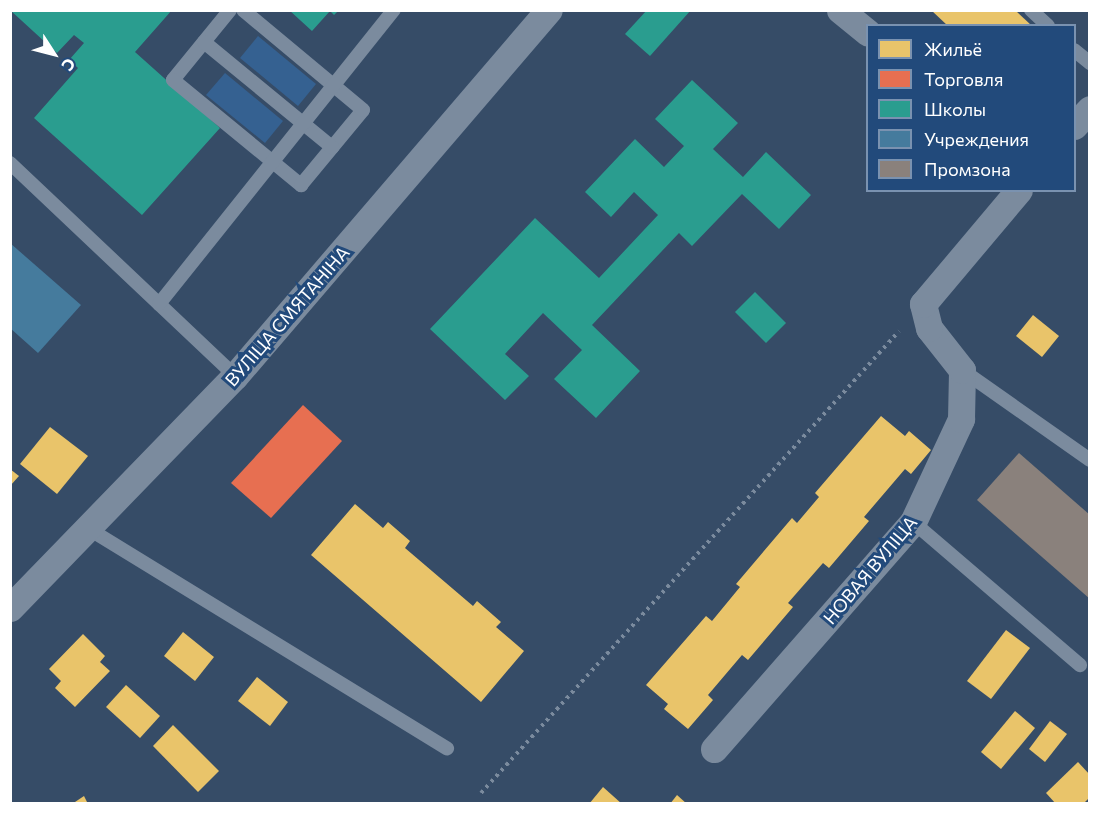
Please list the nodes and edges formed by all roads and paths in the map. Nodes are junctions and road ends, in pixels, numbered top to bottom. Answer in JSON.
{"nodes":[{"id":1,"x":230,"y":10,"type":"edge"},
{"id":2,"x":243,"y":10,"type":"edge"},
{"id":3,"x":394,"y":10,"type":"edge"},
{"id":4,"x":549,"y":10,"type":"edge"},
{"id":5,"x":840,"y":10,"type":"edge"},
{"id":6,"x":1031,"y":10,"type":"edge"},
{"id":7,"x":1046,"y":24,"type":"edge"},
{"id":8,"x":866,"y":32,"type":"edge"},
{"id":9,"x":204,"y":42,"type":"junction"},
{"id":10,"x":1076,"y":52,"type":"edge"},
{"id":11,"x":1089,"y":63,"type":"edge"},
{"id":12,"x":334,"y":86,"type":"junction"},
{"id":13,"x":1089,"y":109,"type":"edge"},
{"id":14,"x":303,"y":124,"type":"junction"},
{"id":15,"x":1076,"y":124,"type":"edge"},
{"id":16,"x":332,"y":147,"type":"junction"},
{"id":17,"x":273,"y":162,"type":"junction"},
{"id":18,"x":10,"y":163,"type":"edge"},
{"id":19,"x":1016,"y":192,"type":"edge"},
{"id":20,"x":159,"y":304,"type":"junction"},
{"id":21,"x":923,"y":304,"type":"junction"},
{"id":22,"x":962,"y":370,"type":"junction"},
{"id":23,"x":235,"y":376,"type":"junction"},
{"id":24,"x":1089,"y":460,"type":"edge"},
{"id":25,"x":913,"y":522,"type":"junction"},
{"id":26,"x":89,"y":529,"type":"junction"},
{"id":27,"x":10,"y":608,"type":"edge"},
{"id":28,"x":1080,"y":665,"type":"dead end"},
{"id":29,"x":447,"y":748,"type":"dead end"},
{"id":30,"x":714,"y":749,"type":"dead end"},
{"id":31,"x":481,"y":793,"type":"dead end"}],
"edges":[{"from":1,"to":9,"type":"lane"},
{"from":2,"to":12,"type":"lane"},
{"from":3,"to":12,"type":"lane"},
{"from":4,"to":23,"type":"street","name":"ВУЛІЦА СМЯТАНІНА"},
{"from":5,"to":8,"type":"street"},
{"from":6,"to":7,"type":"lane"},
{"from":9,"to":14,"type":"lane"},
{"from":9,"to":17,"type":"lane"},
{"from":10,"to":11,"type":"lane"},
{"from":12,"to":14,"type":"lane"},
{"from":12,"to":16,"type":"lane"},
{"from":13,"to":15,"type":"street"},
{"from":14,"to":16,"type":"lane"},
{"from":14,"to":17,"type":"lane"},
{"from":16,"to":17,"type":"lane"},
{"from":17,"to":20,"type":"lane"},
{"from":18,"to":20,"type":"lane"},
{"from":19,"to":21,"type":"street"},
{"from":20,"to":23,"type":"lane"},
{"from":21,"to":22,"type":"street"},
{"from":21,"to":31,"type":"path"},
{"from":22,"to":24,"type":"lane"},
{"from":22,"to":25,"type":"street","name":"НОВАЯ ВУЛІЦА"},
{"from":23,"to":26,"type":"street","name":"ВУЛІЦА СМЯТАНІНА"},
{"from":25,"to":28,"type":"lane"},
{"from":25,"to":30,"type":"street","name":"НОВАЯ ВУЛІЦА"},
{"from":26,"to":27,"type":"street","name":"ВУЛІЦА СМЯТАНІНА"},
{"from":26,"to":29,"type":"lane"}]}
